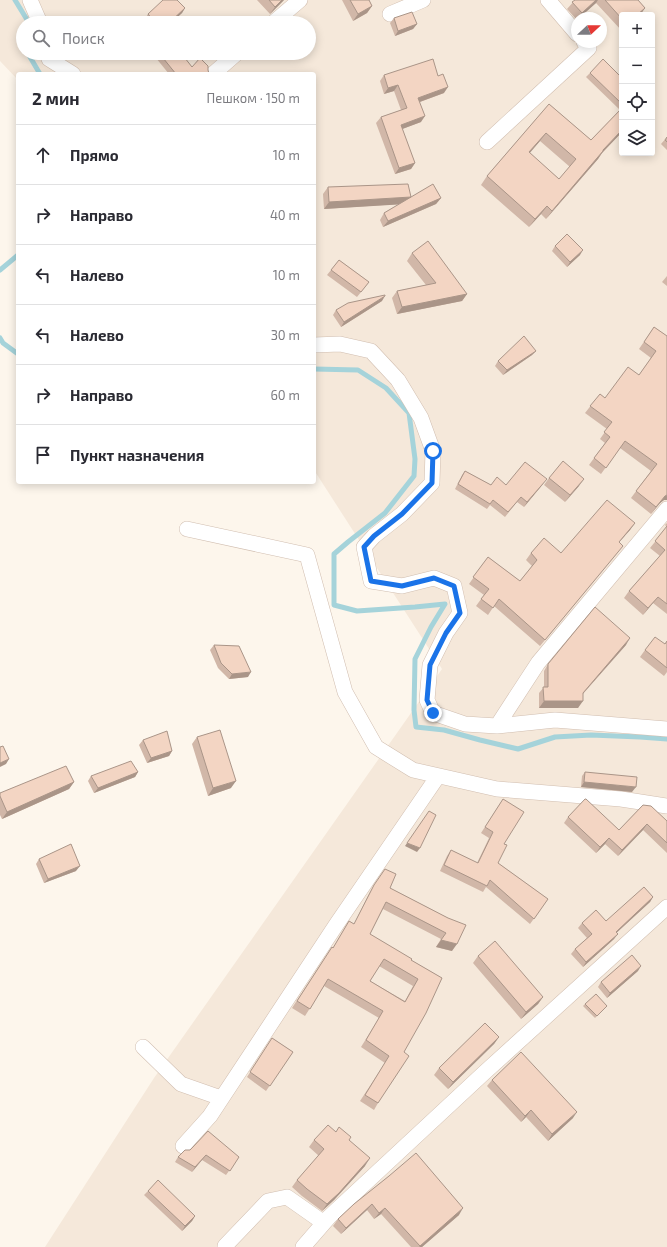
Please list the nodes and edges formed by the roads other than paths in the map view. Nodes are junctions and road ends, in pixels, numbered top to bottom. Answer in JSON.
{"nodes":[{"id":1,"x":30,"y":0,"type":"edge"},
{"id":2,"x":300,"y":0,"type":"edge"},
{"id":3,"x":423,"y":0,"type":"edge"},
{"id":4,"x":548,"y":0,"type":"edge"},
{"id":5,"x":390,"y":14,"type":"dead end"},
{"id":6,"x":37,"y":16,"type":"edge"},
{"id":7,"x":281,"y":16,"type":"edge"},
{"id":8,"x":571,"y":27,"type":"edge"},
{"id":9,"x":589,"y":48,"type":"edge"},
{"id":10,"x":51,"y":60,"type":"edge"},
{"id":11,"x":229,"y":60,"type":"edge"},
{"id":12,"x":70,"y":72,"type":"edge"},
{"id":13,"x":215,"y":72,"type":"edge"},
{"id":14,"x":487,"y":142,"type":"dead end"},
{"id":15,"x":316,"y":345,"type":"edge"},
{"id":16,"x":667,"y":509,"type":"edge"},
{"id":17,"x":187,"y":529,"type":"dead end"},
{"id":18,"x":497,"y":726,"type":"junction"},
{"id":19,"x":667,"y":729,"type":"edge"},
{"id":20,"x":438,"y":776,"type":"junction"},
{"id":21,"x":667,"y":806,"type":"edge"},
{"id":22,"x":667,"y":907,"type":"edge"},
{"id":23,"x":143,"y":1047,"type":"dead end"},
{"id":24,"x":221,"y":1098,"type":"junction"},
{"id":25,"x":183,"y":1146,"type":"dead end"},
{"id":26,"x":324,"y":1223,"type":"junction"},
{"id":27,"x":225,"y":1246,"type":"dead end"},
{"id":28,"x":303,"y":1247,"type":"edge"}],
"edges":[{"from":1,"to":6,"type":"street"},
{"from":2,"to":7,"type":"street"},
{"from":3,"to":5,"type":"street"},
{"from":4,"to":8,"type":"street"},
{"from":9,"to":14,"type":"street"},
{"from":10,"to":12,"type":"street"},
{"from":11,"to":13,"type":"street"},
{"from":15,"to":18,"type":"street"},
{"from":16,"to":18,"type":"street"},
{"from":17,"to":20,"type":"street"},
{"from":18,"to":19,"type":"street"},
{"from":20,"to":21,"type":"street"},
{"from":20,"to":24,"type":"street"},
{"from":22,"to":26,"type":"street"},
{"from":23,"to":24,"type":"street"},
{"from":24,"to":25,"type":"street"},
{"from":26,"to":27,"type":"street"},
{"from":26,"to":28,"type":"street"}]}
